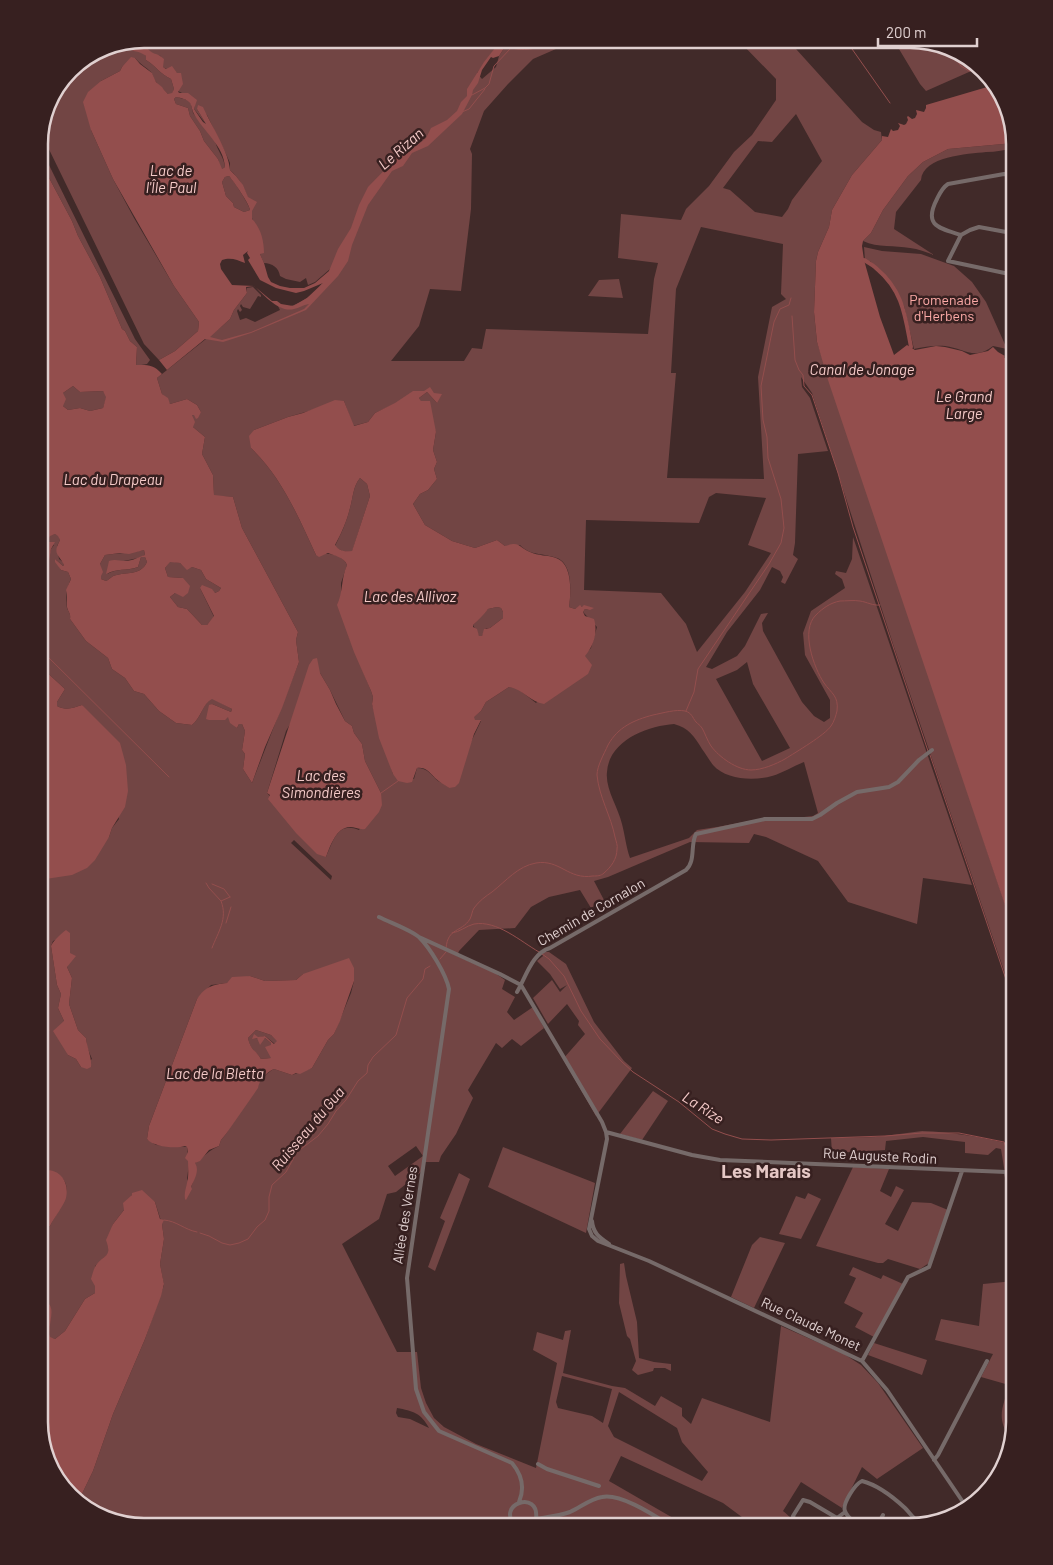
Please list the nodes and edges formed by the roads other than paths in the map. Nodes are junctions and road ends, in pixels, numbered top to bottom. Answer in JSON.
{"nodes":[{"id":1,"x":1006,"y":174,"type":"edge"},
{"id":2,"x":1006,"y":232,"type":"edge"},
{"id":3,"x":961,"y":235,"type":"junction"},
{"id":4,"x":1006,"y":273,"type":"edge"},
{"id":5,"x":932,"y":750,"type":"dead end"},
{"id":6,"x":379,"y":917,"type":"dead end"},
{"id":7,"x":419,"y":937,"type":"junction"},
{"id":8,"x":521,"y":986,"type":"junction"},
{"id":9,"x":517,"y":992,"type":"dead end"},
{"id":10,"x":606,"y":1132,"type":"junction"},
{"id":11,"x":962,"y":1171,"type":"junction"},
{"id":12,"x":1006,"y":1172,"type":"edge"},
{"id":13,"x":862,"y":1361,"type":"junction"},
{"id":14,"x":987,"y":1361,"type":"dead end"},
{"id":15,"x":934,"y":1460,"type":"junction"},
{"id":16,"x":538,"y":1464,"type":"dead end"},
{"id":17,"x":599,"y":1486,"type":"dead end"},
{"id":18,"x":523,"y":1494,"type":"junction"},
{"id":19,"x":519,"y":1502,"type":"junction"},
{"id":20,"x":528,"y":1502,"type":"junction"},
{"id":21,"x":963,"y":1502,"type":"edge"},
{"id":22,"x":845,"y":1512,"type":"junction"},
{"id":23,"x":537,"y":1513,"type":"junction"},
{"id":24,"x":884,"y":1515,"type":"dead end"},
{"id":25,"x":511,"y":1517,"type":"edge"},
{"id":26,"x":546,"y":1517,"type":"joint"},
{"id":27,"x":536,"y":1518,"type":"edge"},
{"id":28,"x":656,"y":1518,"type":"edge"},
{"id":29,"x":794,"y":1518,"type":"edge"},
{"id":30,"x":837,"y":1518,"type":"joint"},
{"id":31,"x":850,"y":1518,"type":"edge"},
{"id":32,"x":882,"y":1518,"type":"edge"},
{"id":33,"x":913,"y":1518,"type":"edge"}],
"edges":[{"from":1,"to":3,"type":"street"},
{"from":2,"to":3,"type":"street"},
{"from":3,"to":4,"type":"street"},
{"from":5,"to":8,"type":"street","name":"Chemin de Cornalon"},
{"from":6,"to":7,"type":"street","name":"Allée des Vernes"},
{"from":7,"to":8,"type":"street"},
{"from":7,"to":18,"type":"street","name":"Allée des Vernes"},
{"from":8,"to":9,"type":"street","name":"Chemin de Cornalon"},
{"from":8,"to":10,"type":"street"},
{"from":10,"to":11,"type":"street","name":"Rue Auguste Rodin"},
{"from":10,"to":13,"type":"street","name":"Rue Claude Monet"},
{"from":11,"to":12,"type":"street","name":"Rue Auguste Rodin"},
{"from":11,"to":13,"type":"street"},
{"from":13,"to":15,"type":"street","name":"Rue Claude Monet"},
{"from":14,"to":15,"type":"street"},
{"from":15,"to":21,"type":"street","name":"Rue Claude Monet"},
{"from":16,"to":17,"type":"street"},
{"from":18,"to":19,"type":"street"},
{"from":18,"to":20,"type":"street","name":"Allée des Vernes"},
{"from":19,"to":20,"type":"street"},
{"from":19,"to":25,"type":"street"},
{"from":20,"to":23,"type":"street","name":"Allée des Vernes"},
{"from":22,"to":30,"type":"street"},
{"from":22,"to":31,"type":"street"},
{"from":22,"to":33,"type":"street"},
{"from":23,"to":26,"type":"street"},
{"from":23,"to":27,"type":"street"},
{"from":24,"to":32,"type":"street"},
{"from":26,"to":28,"type":"street"},
{"from":29,"to":30,"type":"street"}]}
